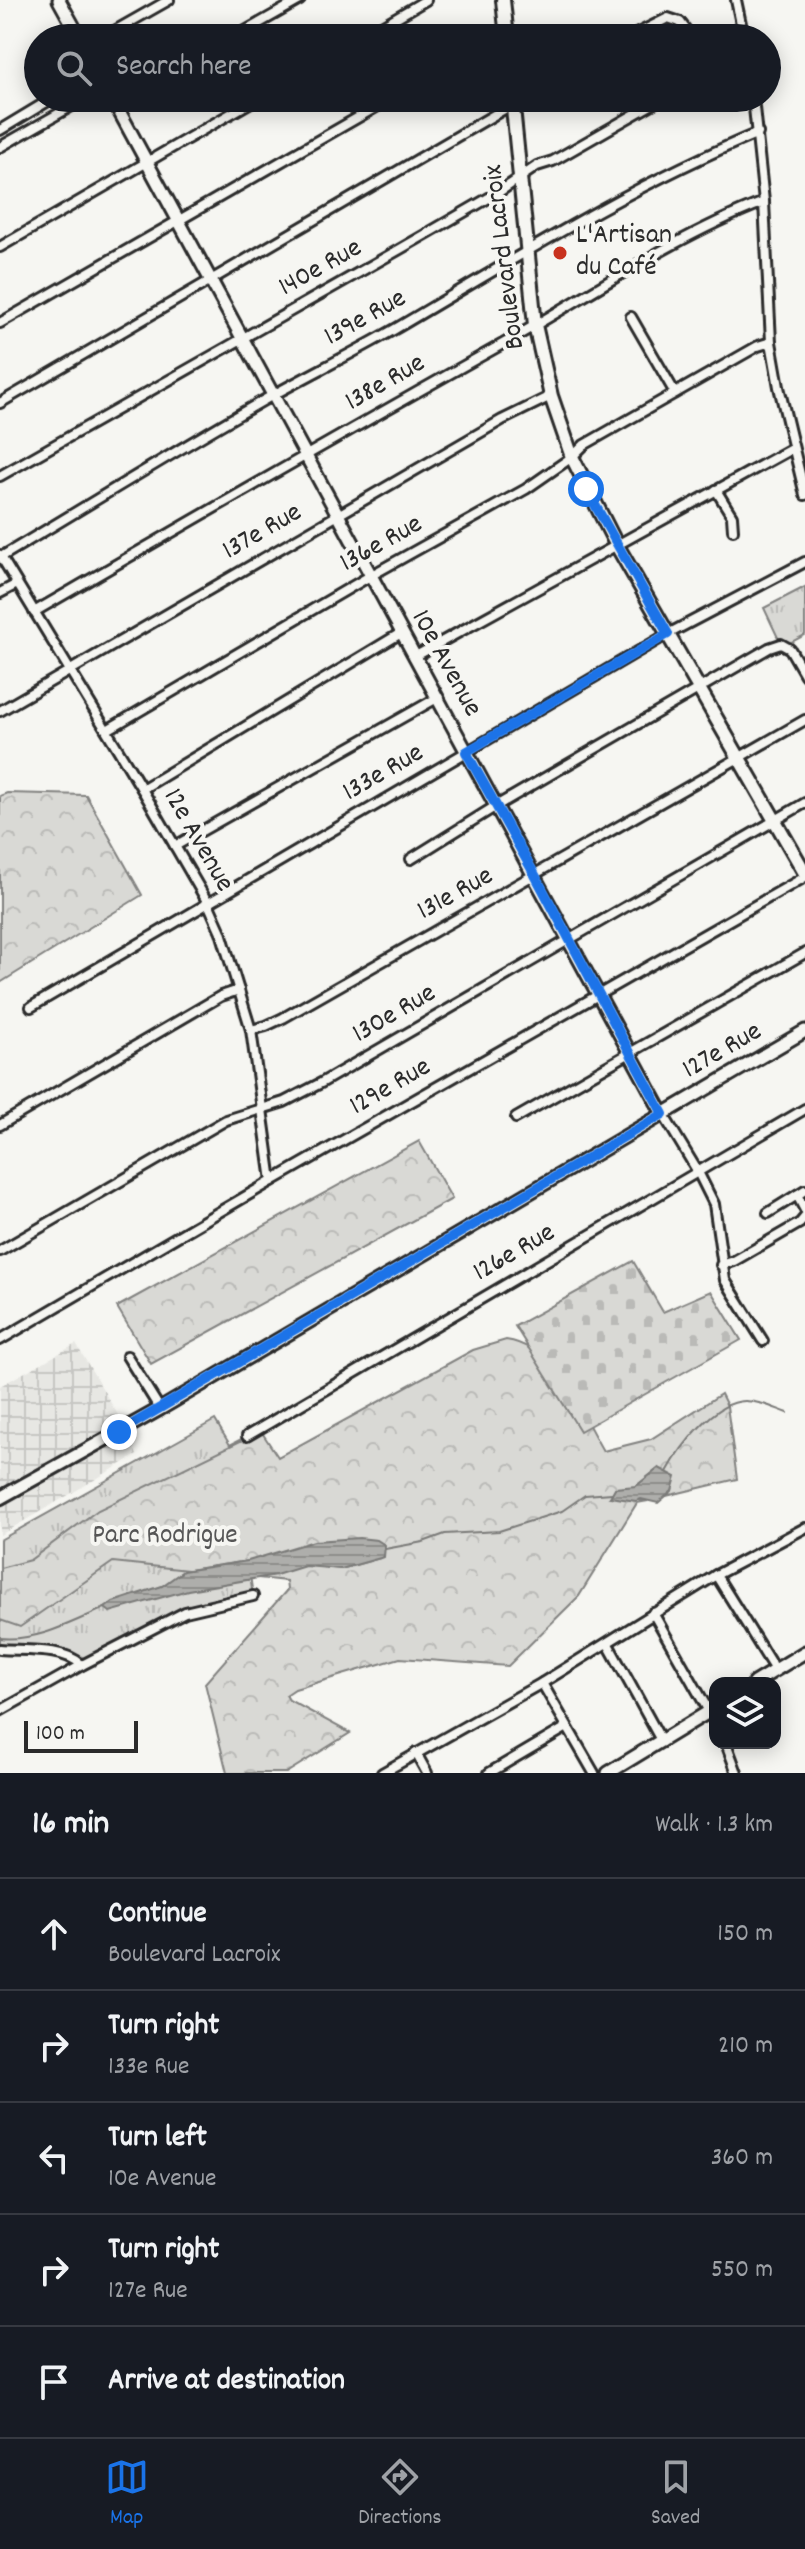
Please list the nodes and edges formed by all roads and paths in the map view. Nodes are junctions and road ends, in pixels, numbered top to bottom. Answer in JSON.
{"nodes":[{"id":1,"x":59,"y":0,"type":"edge"},
{"id":2,"x":169,"y":0,"type":"edge"},
{"id":3,"x":300,"y":0,"type":"edge"},
{"id":4,"x":426,"y":0,"type":"edge"},
{"id":5,"x":503,"y":0,"type":"edge"},
{"id":6,"x":736,"y":0,"type":"edge"},
{"id":7,"x":72,"y":24,"type":"edge"},
{"id":8,"x":127,"y":24,"type":"edge"},
{"id":9,"x":258,"y":24,"type":"edge"},
{"id":10,"x":385,"y":24,"type":"edge"},
{"id":11,"x":505,"y":24,"type":"edge"},
{"id":12,"x":656,"y":24,"type":"edge"},
{"id":13,"x":682,"y":24,"type":"edge"},
{"id":14,"x":741,"y":24,"type":"edge"},
{"id":15,"x":30,"y":112,"type":"edge"},
{"id":16,"x":61,"y":112,"type":"edge"},
{"id":17,"x":124,"y":112,"type":"edge"},
{"id":18,"x":234,"y":112,"type":"edge"},
{"id":19,"x":368,"y":112,"type":"edge"},
{"id":20,"x":496,"y":112,"type":"edge"},
{"id":21,"x":517,"y":112,"type":"edge"},
{"id":22,"x":638,"y":112,"type":"edge"},
{"id":23,"x":755,"y":112,"type":"edge"},
{"id":24,"x":0,"y":130,"type":"edge"},
{"id":25,"x":758,"y":133,"type":"junction"},
{"id":26,"x":0,"y":147,"type":"edge"},
{"id":27,"x":147,"y":162,"type":"junction"},
{"id":28,"x":520,"y":177,"type":"junction"},
{"id":29,"x":764,"y":202,"type":"junction"},
{"id":30,"x":179,"y":221,"type":"junction"},
{"id":31,"x":0,"y":247,"type":"edge"},
{"id":32,"x":526,"y":249,"type":"junction"},
{"id":33,"x":210,"y":280,"type":"junction"},
{"id":34,"x":631,"y":317,"type":"dead end"},
{"id":35,"x":0,"y":323,"type":"edge"},
{"id":36,"x":535,"y":325,"type":"junction"},
{"id":37,"x":242,"y":339,"type":"junction"},
{"id":38,"x":771,"y":342,"type":"junction"},
{"id":39,"x":675,"y":393,"type":"junction"},
{"id":40,"x":272,"y":396,"type":"junction"},
{"id":41,"x":551,"y":396,"type":"junction"},
{"id":42,"x":0,"y":403,"type":"edge"},
{"id":43,"x":793,"y":448,"type":"junction"},
{"id":44,"x":306,"y":455,"type":"junction"},
{"id":45,"x":572,"y":457,"type":"junction"},
{"id":46,"x":0,"y":476,"type":"edge"},
{"id":47,"x":716,"y":490,"type":"junction"},
{"id":48,"x":805,"y":495,"type":"edge"},
{"id":49,"x":339,"y":514,"type":"junction"},
{"id":50,"x":733,"y":530,"type":"dead end"},
{"id":51,"x":616,"y":544,"type":"junction"},
{"id":52,"x":1,"y":555,"type":"edge"},
{"id":53,"x":805,"y":562,"type":"edge"},
{"id":54,"x":370,"y":576,"type":"junction"},
{"id":55,"x":17,"y":584,"type":"junction"},
{"id":56,"x":0,"y":593,"type":"edge"},
{"id":57,"x":34,"y":612,"type":"junction"},
{"id":58,"x":401,"y":633,"type":"junction"},
{"id":59,"x":668,"y":634,"type":"junction"},
{"id":60,"x":414,"y":657,"type":"junction"},
{"id":61,"x":69,"y":670,"type":"junction"},
{"id":62,"x":805,"y":675,"type":"edge"},
{"id":63,"x":700,"y":689,"type":"junction"},
{"id":64,"x":437,"y":698,"type":"junction"},
{"id":65,"x":0,"y":711,"type":"edge"},
{"id":66,"x":805,"y":720,"type":"edge"},
{"id":67,"x":107,"y":730,"type":"junction"},
{"id":68,"x":466,"y":752,"type":"junction"},
{"id":69,"x":738,"y":756,"type":"junction"},
{"id":70,"x":142,"y":789,"type":"junction"},
{"id":71,"x":805,"y":803,"type":"edge"},
{"id":72,"x":496,"y":806,"type":"junction"},
{"id":73,"x":775,"y":820,"type":"junction"},
{"id":74,"x":175,"y":846,"type":"junction"},
{"id":75,"x":411,"y":859,"type":"dead end"},
{"id":76,"x":535,"y":875,"type":"junction"},
{"id":77,"x":805,"y":875,"type":"edge"},
{"id":78,"x":208,"y":903,"type":"junction"},
{"id":79,"x":568,"y":939,"type":"junction"},
{"id":80,"x":805,"y":953,"type":"edge"},
{"id":81,"x":239,"y":990,"type":"junction"},
{"id":82,"x":598,"y":995,"type":"junction"},
{"id":83,"x":31,"y":1007,"type":"dead end"},
{"id":84,"x":251,"y":1030,"type":"junction"},
{"id":85,"x":805,"y":1031,"type":"edge"},
{"id":86,"x":630,"y":1053,"type":"junction"},
{"id":87,"x":264,"y":1107,"type":"junction"},
{"id":88,"x":805,"y":1109,"type":"edge"},
{"id":89,"x":663,"y":1114,"type":"junction"},
{"id":90,"x":516,"y":1118,"type":"dead end"},
{"id":91,"x":0,"y":1125,"type":"edge"},
{"id":92,"x":698,"y":1172,"type":"junction"},
{"id":93,"x":272,"y":1181,"type":"junction"},
{"id":94,"x":801,"y":1193,"type":"edge"},
{"id":95,"x":805,"y":1210,"type":"edge"},
{"id":96,"x":768,"y":1213,"type":"dead end"},
{"id":97,"x":805,"y":1217,"type":"edge"},
{"id":98,"x":0,"y":1251,"type":"edge"},
{"id":99,"x":721,"y":1265,"type":"junction"},
{"id":100,"x":0,"y":1340,"type":"edge"},
{"id":101,"x":763,"y":1341,"type":"dead end"},
{"id":102,"x":127,"y":1356,"type":"dead end"},
{"id":103,"x":160,"y":1409,"type":"junction"},
{"id":104,"x":247,"y":1436,"type":"dead end"},
{"id":105,"x":0,"y":1498,"type":"edge"},
{"id":106,"x":805,"y":1528,"type":"edge"},
{"id":107,"x":716,"y":1575,"type":"junction"},
{"id":108,"x":253,"y":1596,"type":"dead end"},
{"id":109,"x":653,"y":1613,"type":"junction"},
{"id":110,"x":608,"y":1644,"type":"junction"},
{"id":111,"x":0,"y":1649,"type":"edge"},
{"id":112,"x":805,"y":1652,"type":"edge"},
{"id":113,"x":82,"y":1665,"type":"junction"},
{"id":114,"x":775,"y":1670,"type":"junction"},
{"id":115,"x":764,"y":1677,"type":"edge"},
{"id":116,"x":542,"y":1683,"type":"junction"},
{"id":117,"x":709,"y":1707,"type":"edge"},
{"id":118,"x":0,"y":1711,"type":"edge"},
{"id":119,"x":709,"y":1716,"type":"edge"},
{"id":120,"x":567,"y":1727,"type":"junction"},
{"id":121,"x":662,"y":1742,"type":"junction"},
{"id":122,"x":728,"y":1749,"type":"edge"},
{"id":123,"x":416,"y":1753,"type":"junction"},
{"id":124,"x":382,"y":1773,"type":"edge"},
{"id":125,"x":427,"y":1773,"type":"edge"},
{"id":126,"x":489,"y":1773,"type":"edge"},
{"id":127,"x":594,"y":1773,"type":"edge"},
{"id":128,"x":608,"y":1773,"type":"edge"},
{"id":129,"x":737,"y":1773,"type":"edge"}],
"edges":[{"from":1,"to":7,"type":"street"},
{"from":2,"to":8,"type":"street"},
{"from":3,"to":9,"type":"street"},
{"from":4,"to":10,"type":"street"},
{"from":5,"to":11,"type":"main road"},
{"from":6,"to":14,"type":"street"},
{"from":12,"to":13,"type":"street"},
{"from":15,"to":24,"type":"street"},
{"from":16,"to":26,"type":"street"},
{"from":17,"to":27,"type":"street","name":"10e Avenue"},
{"from":18,"to":27,"type":"street"},
{"from":19,"to":30,"type":"street"},
{"from":20,"to":33,"type":"street"},
{"from":21,"to":28,"type":"main road","name":"Boulevard Lacroix"},
{"from":22,"to":28,"type":"street","name":"140e Rue"},
{"from":23,"to":25,"type":"street"},
{"from":25,"to":29,"type":"street"},
{"from":25,"to":32,"type":"street","name":"139e Rue"},
{"from":27,"to":30,"type":"street","name":"10e Avenue"},
{"from":27,"to":31,"type":"street"},
{"from":28,"to":32,"type":"main road","name":"Boulevard Lacroix"},
{"from":28,"to":37,"type":"street","name":"140e Rue"},
{"from":29,"to":36,"type":"street","name":"138e Rue"},
{"from":29,"to":38,"type":"street"},
{"from":30,"to":33,"type":"street","name":"10e Avenue"},
{"from":30,"to":35,"type":"street"},
{"from":32,"to":36,"type":"main road","name":"Boulevard Lacroix"},
{"from":32,"to":40,"type":"street","name":"139e Rue"},
{"from":33,"to":37,"type":"street","name":"10e Avenue"},
{"from":33,"to":42,"type":"street"},
{"from":34,"to":39,"type":"street"},
{"from":36,"to":41,"type":"main road","name":"Boulevard Lacroix"},
{"from":36,"to":44,"type":"street","name":"138e Rue"},
{"from":37,"to":40,"type":"street","name":"10e Avenue"},
{"from":37,"to":46,"type":"street","name":"140e Rue"},
{"from":38,"to":39,"type":"street","name":"136e Rue"},
{"from":38,"to":43,"type":"street"},
{"from":39,"to":45,"type":"street","name":"136e Rue"},
{"from":40,"to":44,"type":"street","name":"10e Avenue"},
{"from":40,"to":52,"type":"street","name":"139e Rue"},
{"from":41,"to":45,"type":"main road","name":"Boulevard Lacroix"},
{"from":41,"to":49,"type":"street","name":"137e Rue"},
{"from":43,"to":47,"type":"street"},
{"from":43,"to":48,"type":"street"},
{"from":44,"to":49,"type":"street","name":"10e Avenue"},
{"from":44,"to":57,"type":"street","name":"138e Rue"},
{"from":45,"to":51,"type":"main road","name":"Boulevard Lacroix"},
{"from":45,"to":54,"type":"street","name":"136e Rue"},
{"from":47,"to":50,"type":"street"},
{"from":47,"to":51,"type":"street"},
{"from":49,"to":54,"type":"street","name":"10e Avenue"},
{"from":49,"to":61,"type":"street","name":"137e Rue"},
{"from":51,"to":59,"type":"main road","name":"Boulevard Lacroix"},
{"from":51,"to":60,"type":"street"},
{"from":52,"to":55,"type":"street","name":"12e Avenue"},
{"from":53,"to":59,"type":"street","name":"133e Rue"},
{"from":54,"to":58,"type":"street","name":"10e Avenue"},
{"from":54,"to":67,"type":"street","name":"136e Rue"},
{"from":55,"to":56,"type":"street"},
{"from":55,"to":57,"type":"street","name":"12e Avenue"},
{"from":57,"to":61,"type":"street","name":"12e Avenue"},
{"from":58,"to":60,"type":"street","name":"10e Avenue"},
{"from":58,"to":70,"type":"street"},
{"from":59,"to":63,"type":"main road","name":"Boulevard Lacroix"},
{"from":59,"to":68,"type":"street","name":"133e Rue"},
{"from":60,"to":64,"type":"street","name":"10e Avenue"},
{"from":61,"to":65,"type":"street","name":"137e Rue"},
{"from":61,"to":67,"type":"street","name":"12e Avenue"},
{"from":62,"to":63,"type":"street"},
{"from":63,"to":69,"type":"main road","name":"Boulevard Lacroix"},
{"from":63,"to":72,"type":"street"},
{"from":64,"to":68,"type":"street","name":"10e Avenue"},
{"from":64,"to":74,"type":"street"},
{"from":66,"to":69,"type":"street","name":"131e Rue"},
{"from":67,"to":70,"type":"street","name":"12e Avenue"},
{"from":68,"to":72,"type":"street","name":"10e Avenue"},
{"from":68,"to":78,"type":"street","name":"133e Rue"},
{"from":69,"to":73,"type":"main road","name":"Boulevard Lacroix"},
{"from":69,"to":76,"type":"street","name":"131e Rue"},
{"from":70,"to":74,"type":"street","name":"12e Avenue"},
{"from":71,"to":73,"type":"street","name":"130e Rue"},
{"from":72,"to":75,"type":"street"},
{"from":72,"to":76,"type":"street","name":"10e Avenue"},
{"from":73,"to":77,"type":"main road","name":"Boulevard Lacroix"},
{"from":73,"to":79,"type":"street","name":"130e Rue"},
{"from":74,"to":78,"type":"street","name":"12e Avenue"},
{"from":76,"to":79,"type":"street","name":"10e Avenue"},
{"from":76,"to":84,"type":"street","name":"131e Rue"},
{"from":77,"to":82,"type":"street","name":"129e Rue"},
{"from":78,"to":81,"type":"street","name":"12e Avenue"},
{"from":78,"to":83,"type":"street","name":"133e Rue"},
{"from":79,"to":82,"type":"street","name":"10e Avenue"},
{"from":79,"to":87,"type":"street","name":"130e Rue"},
{"from":80,"to":86,"type":"street"},
{"from":81,"to":84,"type":"street","name":"12e Avenue"},
{"from":81,"to":91,"type":"street"},
{"from":82,"to":86,"type":"street","name":"10e Avenue"},
{"from":82,"to":93,"type":"street","name":"129e Rue"},
{"from":84,"to":87,"type":"street","name":"12e Avenue"},
{"from":85,"to":89,"type":"street","name":"127e Rue"},
{"from":86,"to":89,"type":"street","name":"10e Avenue"},
{"from":86,"to":90,"type":"street"},
{"from":87,"to":93,"type":"street","name":"12e Avenue"},
{"from":87,"to":98,"type":"street","name":"130e Rue"},
{"from":88,"to":92,"type":"street","name":"126e Rue"},
{"from":89,"to":92,"type":"street","name":"10e Avenue"},
{"from":89,"to":103,"type":"street","name":"127e Rue"},
{"from":92,"to":99,"type":"street","name":"10e Avenue"},
{"from":92,"to":104,"type":"street","name":"126e Rue"},
{"from":93,"to":100,"type":"street","name":"129e Rue"},
{"from":94,"to":95,"type":"street"},
{"from":94,"to":96,"type":"street"},
{"from":97,"to":99,"type":"street"},
{"from":99,"to":101,"type":"street","name":"10e Avenue"},
{"from":102,"to":103,"type":"street"},
{"from":103,"to":105,"type":"street","name":"127e Rue"},
{"from":106,"to":107,"type":"street"},
{"from":107,"to":109,"type":"street"},
{"from":107,"to":114,"type":"street"},
{"from":108,"to":113,"type":"street"},
{"from":109,"to":110,"type":"street"},
{"from":109,"to":117,"type":"street"},
{"from":110,"to":116,"type":"street"},
{"from":110,"to":121,"type":"street"},
{"from":111,"to":113,"type":"street"},
{"from":112,"to":114,"type":"street"},
{"from":113,"to":118,"type":"street"},
{"from":114,"to":115,"type":"street"},
{"from":116,"to":120,"type":"street"},
{"from":116,"to":123,"type":"street"},
{"from":119,"to":121,"type":"street"},
{"from":120,"to":126,"type":"street"},
{"from":120,"to":127,"type":"street"},
{"from":121,"to":128,"type":"street"},
{"from":122,"to":129,"type":"street"},
{"from":123,"to":124,"type":"street"},
{"from":123,"to":125,"type":"street"}]}
